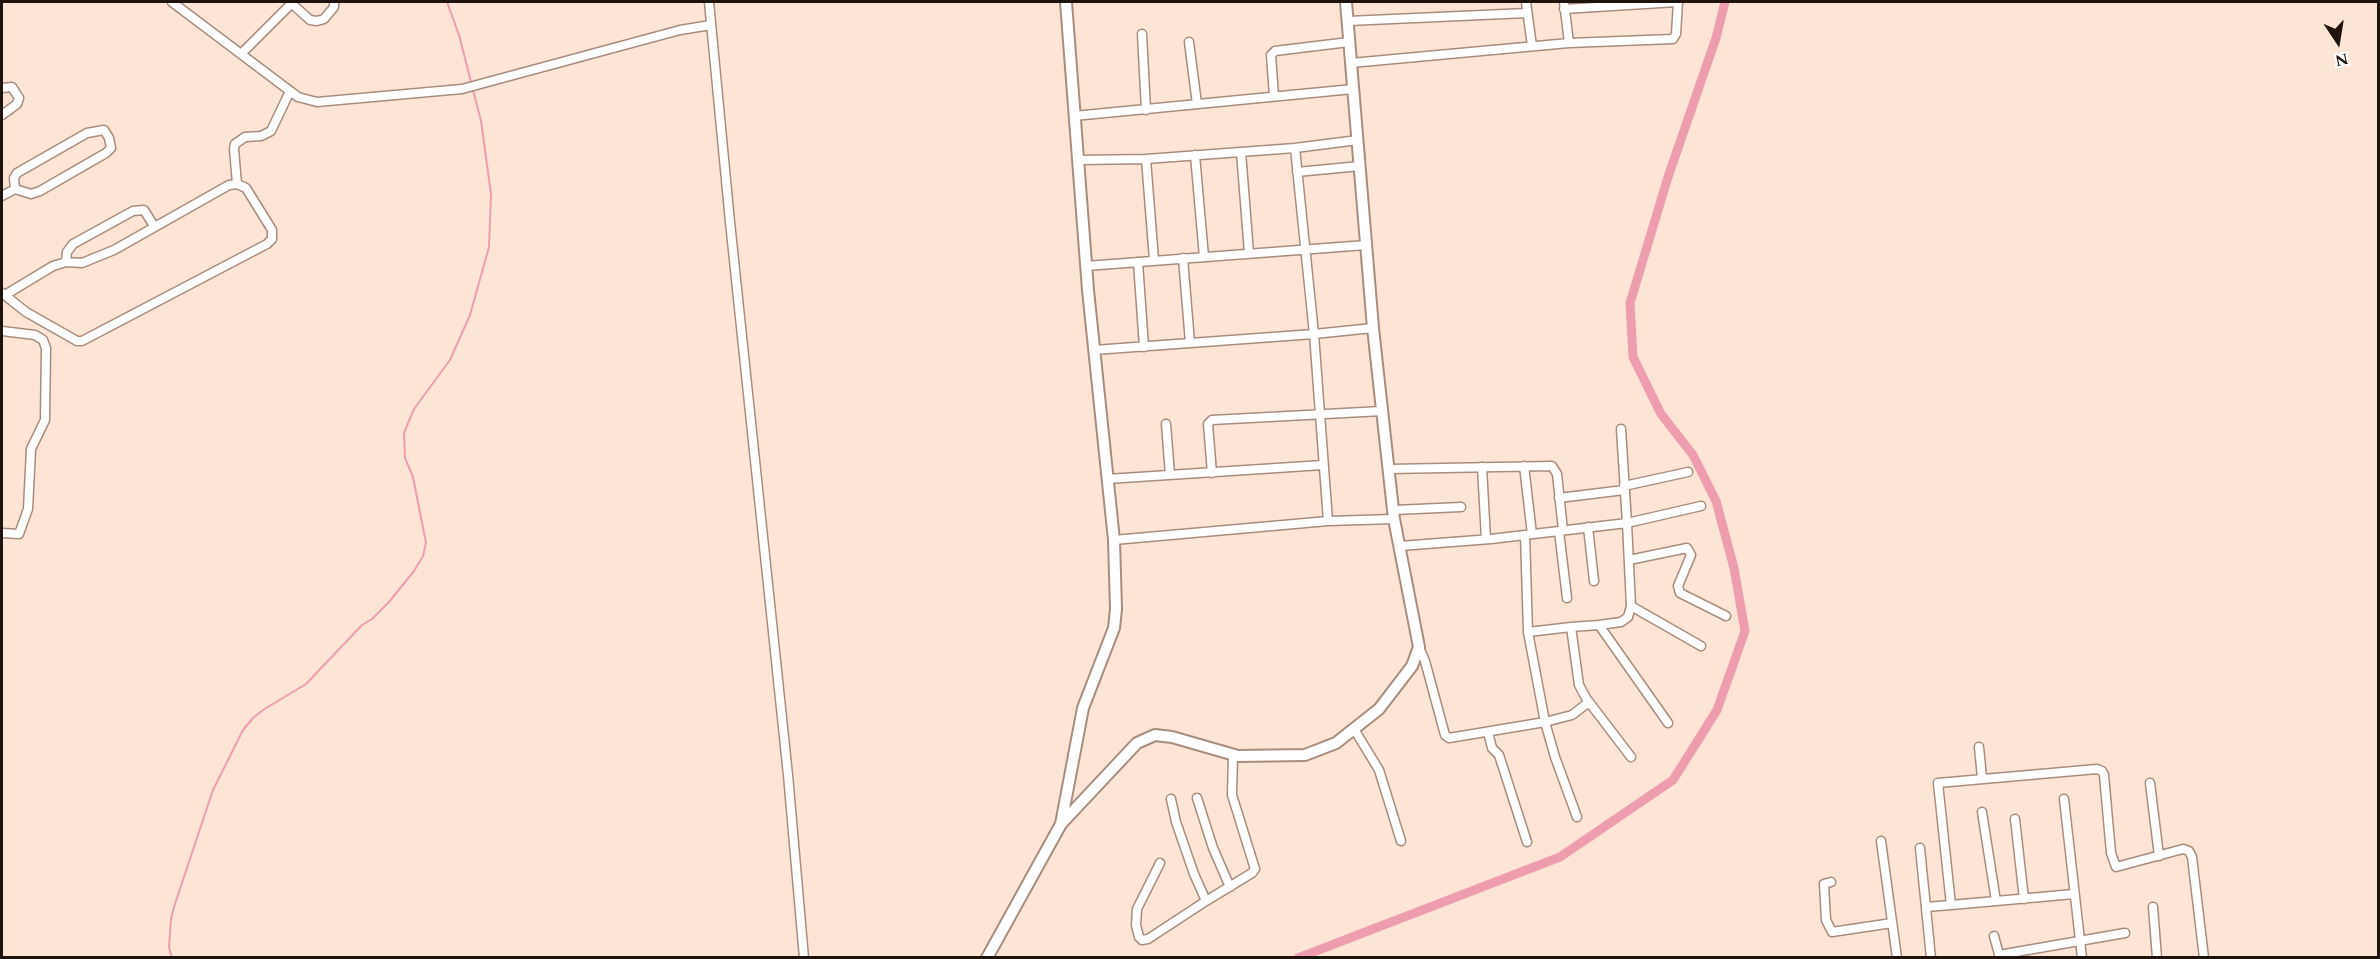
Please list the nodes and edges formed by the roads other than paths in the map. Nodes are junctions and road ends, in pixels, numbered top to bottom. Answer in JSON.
{"nodes":[{"id":1,"x":172,"y":2,"type":"edge"},
{"id":2,"x":334,"y":2,"type":"edge"},
{"id":3,"x":709,"y":2,"type":"edge"},
{"id":4,"x":1066,"y":2,"type":"edge"},
{"id":5,"x":1346,"y":2,"type":"edge"},
{"id":6,"x":1526,"y":2,"type":"edge"},
{"id":7,"x":1677,"y":2,"type":"edge"},
{"id":8,"x":290,"y":3,"type":"edge"},
{"id":9,"x":1564,"y":5,"type":"edge"},
{"id":10,"x":1527,"y":13,"type":"junction"},
{"id":11,"x":1348,"y":21,"type":"junction"},
{"id":12,"x":711,"y":25,"type":"junction"},
{"id":13,"x":1142,"y":34,"type":"dead end"},
{"id":14,"x":1189,"y":42,"type":"dead end"},
{"id":15,"x":1349,"y":42,"type":"junction"},
{"id":16,"x":1569,"y":43,"type":"junction"},
{"id":17,"x":1532,"y":46,"type":"junction"},
{"id":18,"x":241,"y":54,"type":"junction"},
{"id":19,"x":1351,"y":63,"type":"junction"},
{"id":20,"x":2,"y":88,"type":"edge"},
{"id":21,"x":1353,"y":89,"type":"junction"},
{"id":22,"x":290,"y":91,"type":"junction"},
{"id":23,"x":1274,"y":96,"type":"junction"},
{"id":24,"x":1197,"y":104,"type":"junction"},
{"id":25,"x":1146,"y":110,"type":"junction"},
{"id":26,"x":2,"y":115,"type":"edge"},
{"id":27,"x":1074,"y":116,"type":"junction"},
{"id":28,"x":1358,"y":140,"type":"junction"},
{"id":29,"x":1295,"y":148,"type":"junction"},
{"id":30,"x":1241,"y":152,"type":"junction"},
{"id":31,"x":1195,"y":155,"type":"junction"},
{"id":32,"x":1146,"y":159,"type":"junction"},
{"id":33,"x":1078,"y":160,"type":"junction"},
{"id":34,"x":1360,"y":166,"type":"junction"},
{"id":35,"x":1297,"y":172,"type":"junction"},
{"id":36,"x":237,"y":184,"type":"junction"},
{"id":37,"x":15,"y":189,"type":"junction"},
{"id":38,"x":2,"y":196,"type":"edge"},
{"id":39,"x":154,"y":226,"type":"junction"},
{"id":40,"x":1366,"y":245,"type":"junction"},
{"id":41,"x":1304,"y":249,"type":"junction"},
{"id":42,"x":1249,"y":253,"type":"junction"},
{"id":43,"x":1204,"y":256,"type":"junction"},
{"id":44,"x":1183,"y":258,"type":"junction"},
{"id":45,"x":1154,"y":260,"type":"junction"},
{"id":46,"x":66,"y":262,"type":"junction"},
{"id":47,"x":1138,"y":262,"type":"junction"},
{"id":48,"x":1086,"y":266,"type":"junction"},
{"id":49,"x":3,"y":294,"type":"edge"},
{"id":50,"x":1373,"y":328,"type":"junction"},
{"id":51,"x":2,"y":331,"type":"edge"},
{"id":52,"x":1314,"y":334,"type":"junction"},
{"id":53,"x":1190,"y":343,"type":"junction"},
{"id":54,"x":1144,"y":347,"type":"junction"},
{"id":55,"x":1094,"y":350,"type":"junction"},
{"id":56,"x":1382,"y":411,"type":"junction"},
{"id":57,"x":1320,"y":414,"type":"junction"},
{"id":58,"x":1166,"y":424,"type":"dead end"},
{"id":59,"x":1621,"y":429,"type":"dead end"},
{"id":60,"x":1323,"y":465,"type":"junction"},
{"id":61,"x":1524,"y":466,"type":"junction"},
{"id":62,"x":1482,"y":467,"type":"junction"},
{"id":63,"x":1389,"y":469,"type":"junction"},
{"id":64,"x":1688,"y":472,"type":"dead end"},
{"id":65,"x":1212,"y":473,"type":"junction"},
{"id":66,"x":1170,"y":475,"type":"junction"},
{"id":67,"x":1107,"y":480,"type":"junction"},
{"id":68,"x":1624,"y":488,"type":"junction"},
{"id":69,"x":1559,"y":498,"type":"junction"},
{"id":70,"x":1701,"y":506,"type":"dead end"},
{"id":71,"x":1461,"y":507,"type":"dead end"},
{"id":72,"x":1394,"y":514,"type":"junction"},
{"id":73,"x":1328,"y":521,"type":"junction"},
{"id":74,"x":1627,"y":523,"type":"junction"},
{"id":75,"x":1588,"y":527,"type":"junction"},
{"id":76,"x":1561,"y":531,"type":"junction"},
{"id":77,"x":2,"y":533,"type":"edge"},
{"id":78,"x":1528,"y":534,"type":"junction"},
{"id":79,"x":1486,"y":539,"type":"junction"},
{"id":80,"x":1114,"y":540,"type":"junction"},
{"id":81,"x":1400,"y":546,"type":"junction"},
{"id":82,"x":1629,"y":560,"type":"junction"},
{"id":83,"x":1594,"y":581,"type":"dead end"},
{"id":84,"x":1567,"y":598,"type":"dead end"},
{"id":85,"x":1631,"y":606,"type":"junction"},
{"id":86,"x":1726,"y":616,"type":"dead end"},
{"id":87,"x":1599,"y":625,"type":"junction"},
{"id":88,"x":1571,"y":627,"type":"junction"},
{"id":89,"x":1528,"y":632,"type":"junction"},
{"id":90,"x":1701,"y":646,"type":"dead end"},
{"id":91,"x":1419,"y":647,"type":"junction"},
{"id":92,"x":1589,"y":702,"type":"junction"},
{"id":93,"x":1545,"y":722,"type":"junction"},
{"id":94,"x":1668,"y":723,"type":"dead end"},
{"id":95,"x":1354,"y":729,"type":"junction"},
{"id":96,"x":1488,"y":732,"type":"junction"},
{"id":97,"x":1978,"y":747,"type":"dead end"},
{"id":98,"x":1233,"y":754,"type":"junction"},
{"id":99,"x":1631,"y":757,"type":"dead end"},
{"id":100,"x":1982,"y":778,"type":"junction"},
{"id":101,"x":2150,"y":783,"type":"dead end"},
{"id":102,"x":1197,"y":798,"type":"dead end"},
{"id":103,"x":1171,"y":799,"type":"dead end"},
{"id":104,"x":2064,"y":799,"type":"dead end"},
{"id":105,"x":1982,"y":812,"type":"dead end"},
{"id":106,"x":1577,"y":817,"type":"dead end"},
{"id":107,"x":2015,"y":819,"type":"dead end"},
{"id":108,"x":1060,"y":824,"type":"junction"},
{"id":109,"x":1401,"y":841,"type":"dead end"},
{"id":110,"x":1881,"y":841,"type":"dead end"},
{"id":111,"x":1527,"y":842,"type":"dead end"},
{"id":112,"x":1920,"y":848,"type":"dead end"},
{"id":113,"x":2159,"y":856,"type":"junction"},
{"id":114,"x":1160,"y":863,"type":"dead end"},
{"id":115,"x":1830,"y":882,"type":"dead end"},
{"id":116,"x":1230,"y":887,"type":"junction"},
{"id":117,"x":2074,"y":894,"type":"junction"},
{"id":118,"x":2024,"y":899,"type":"junction"},
{"id":119,"x":1206,"y":901,"type":"junction"},
{"id":120,"x":1996,"y":902,"type":"junction"},
{"id":121,"x":1951,"y":905,"type":"junction"},
{"id":122,"x":1926,"y":907,"type":"junction"},
{"id":123,"x":2152,"y":907,"type":"dead end"},
{"id":124,"x":1892,"y":923,"type":"junction"},
{"id":125,"x":2124,"y":933,"type":"dead end"},
{"id":126,"x":1994,"y":936,"type":"dead end"},
{"id":127,"x":2079,"y":940,"type":"junction"},
{"id":128,"x":1999,"y":956,"type":"edge"},
{"id":129,"x":804,"y":957,"type":"edge"},
{"id":130,"x":987,"y":957,"type":"edge"},
{"id":131,"x":1896,"y":957,"type":"edge"},
{"id":132,"x":1931,"y":957,"type":"edge"},
{"id":133,"x":2082,"y":957,"type":"edge"},
{"id":134,"x":2157,"y":957,"type":"edge"},
{"id":135,"x":2204,"y":957,"type":"edge"}],
"edges":[{"from":1,"to":18,"type":"street"},
{"from":2,"to":8,"type":"street"},
{"from":3,"to":12,"type":"street"},
{"from":4,"to":27,"type":"street"},
{"from":5,"to":11,"type":"street"},
{"from":6,"to":10,"type":"street"},
{"from":7,"to":9,"type":"street"},
{"from":7,"to":16,"type":"street"},
{"from":8,"to":18,"type":"street"},
{"from":9,"to":16,"type":"street"},
{"from":10,"to":11,"type":"street"},
{"from":10,"to":17,"type":"street"},
{"from":11,"to":15,"type":"street"},
{"from":12,"to":22,"type":"street"},
{"from":12,"to":129,"type":"street"},
{"from":13,"to":25,"type":"street"},
{"from":14,"to":24,"type":"street"},
{"from":15,"to":19,"type":"street"},
{"from":15,"to":23,"type":"street"},
{"from":16,"to":17,"type":"street"},
{"from":17,"to":19,"type":"street"},
{"from":18,"to":22,"type":"street"},
{"from":19,"to":21,"type":"street"},
{"from":20,"to":26,"type":"street"},
{"from":21,"to":23,"type":"street"},
{"from":21,"to":28,"type":"street"},
{"from":22,"to":36,"type":"street"},
{"from":23,"to":24,"type":"street"},
{"from":24,"to":25,"type":"street"},
{"from":25,"to":27,"type":"street"},
{"from":27,"to":33,"type":"street"},
{"from":28,"to":29,"type":"street"},
{"from":28,"to":34,"type":"street"},
{"from":29,"to":30,"type":"street"},
{"from":29,"to":35,"type":"street"},
{"from":30,"to":31,"type":"street"},
{"from":30,"to":42,"type":"street"},
{"from":31,"to":32,"type":"street"},
{"from":31,"to":43,"type":"street"},
{"from":32,"to":33,"type":"street"},
{"from":32,"to":45,"type":"street"},
{"from":33,"to":48,"type":"street"},
{"from":34,"to":35,"type":"street"},
{"from":34,"to":40,"type":"street"},
{"from":35,"to":41,"type":"street"},
{"from":36,"to":39,"type":"street"},
{"from":36,"to":49,"type":"street"},
{"from":37,"to":37,"type":"street"},
{"from":37,"to":38,"type":"street"},
{"from":39,"to":46,"type":"street"},
{"from":39,"to":46,"type":"street"},
{"from":40,"to":41,"type":"street"},
{"from":40,"to":50,"type":"street"},
{"from":41,"to":42,"type":"street"},
{"from":41,"to":52,"type":"street"},
{"from":42,"to":43,"type":"street"},
{"from":43,"to":44,"type":"street"},
{"from":44,"to":45,"type":"street"},
{"from":44,"to":53,"type":"street"},
{"from":45,"to":47,"type":"street"},
{"from":46,"to":49,"type":"street"},
{"from":47,"to":48,"type":"street"},
{"from":47,"to":54,"type":"street"},
{"from":48,"to":55,"type":"street"},
{"from":50,"to":52,"type":"street"},
{"from":50,"to":56,"type":"street"},
{"from":51,"to":77,"type":"street"},
{"from":52,"to":53,"type":"street"},
{"from":52,"to":57,"type":"street"},
{"from":53,"to":54,"type":"street"},
{"from":54,"to":55,"type":"street"},
{"from":55,"to":67,"type":"street"},
{"from":56,"to":57,"type":"street"},
{"from":56,"to":63,"type":"street"},
{"from":57,"to":60,"type":"street"},
{"from":57,"to":65,"type":"street"},
{"from":58,"to":66,"type":"street"},
{"from":59,"to":68,"type":"street"},
{"from":60,"to":65,"type":"street"},
{"from":60,"to":73,"type":"street"},
{"from":61,"to":62,"type":"street"},
{"from":61,"to":69,"type":"street"},
{"from":61,"to":78,"type":"street"},
{"from":62,"to":63,"type":"street"},
{"from":62,"to":79,"type":"street"},
{"from":63,"to":72,"type":"street"},
{"from":64,"to":68,"type":"street"},
{"from":65,"to":66,"type":"street"},
{"from":66,"to":67,"type":"street"},
{"from":67,"to":80,"type":"street"},
{"from":68,"to":69,"type":"street"},
{"from":68,"to":74,"type":"street"},
{"from":69,"to":76,"type":"street"},
{"from":70,"to":74,"type":"street"},
{"from":71,"to":72,"type":"street"},
{"from":72,"to":73,"type":"street"},
{"from":72,"to":81,"type":"street"},
{"from":73,"to":80,"type":"street"},
{"from":74,"to":75,"type":"street"},
{"from":74,"to":82,"type":"street"},
{"from":75,"to":76,"type":"street"},
{"from":75,"to":83,"type":"street"},
{"from":76,"to":78,"type":"street"},
{"from":76,"to":84,"type":"street"},
{"from":78,"to":79,"type":"street"},
{"from":78,"to":89,"type":"street"},
{"from":79,"to":81,"type":"street"},
{"from":80,"to":108,"type":"street"},
{"from":81,"to":91,"type":"street"},
{"from":82,"to":85,"type":"street"},
{"from":82,"to":86,"type":"street"},
{"from":85,"to":87,"type":"street"},
{"from":85,"to":90,"type":"street"},
{"from":87,"to":88,"type":"street"},
{"from":87,"to":94,"type":"street"},
{"from":88,"to":89,"type":"street"},
{"from":88,"to":92,"type":"street"},
{"from":89,"to":93,"type":"street"},
{"from":91,"to":95,"type":"street"},
{"from":91,"to":96,"type":"street"},
{"from":92,"to":93,"type":"street"},
{"from":92,"to":99,"type":"street"},
{"from":93,"to":96,"type":"street"},
{"from":93,"to":106,"type":"street"},
{"from":95,"to":98,"type":"street"},
{"from":95,"to":109,"type":"street"},
{"from":96,"to":111,"type":"street"},
{"from":97,"to":100,"type":"street"},
{"from":98,"to":108,"type":"street"},
{"from":98,"to":116,"type":"street"},
{"from":100,"to":113,"type":"street"},
{"from":100,"to":121,"type":"street"},
{"from":101,"to":113,"type":"street"},
{"from":102,"to":116,"type":"street"},
{"from":103,"to":119,"type":"street"},
{"from":104,"to":117,"type":"street"},
{"from":105,"to":120,"type":"street"},
{"from":107,"to":118,"type":"street"},
{"from":108,"to":130,"type":"street"},
{"from":110,"to":124,"type":"street"},
{"from":112,"to":122,"type":"street"},
{"from":113,"to":135,"type":"street"},
{"from":114,"to":119,"type":"street"},
{"from":115,"to":124,"type":"street"},
{"from":116,"to":119,"type":"street"},
{"from":117,"to":118,"type":"street"},
{"from":117,"to":127,"type":"street"},
{"from":118,"to":120,"type":"street"},
{"from":120,"to":121,"type":"street"},
{"from":121,"to":122,"type":"street"},
{"from":122,"to":132,"type":"street"},
{"from":123,"to":134,"type":"street"},
{"from":124,"to":131,"type":"street"},
{"from":125,"to":127,"type":"street"},
{"from":126,"to":128,"type":"street"},
{"from":127,"to":128,"type":"street"},
{"from":127,"to":133,"type":"street"}]}
